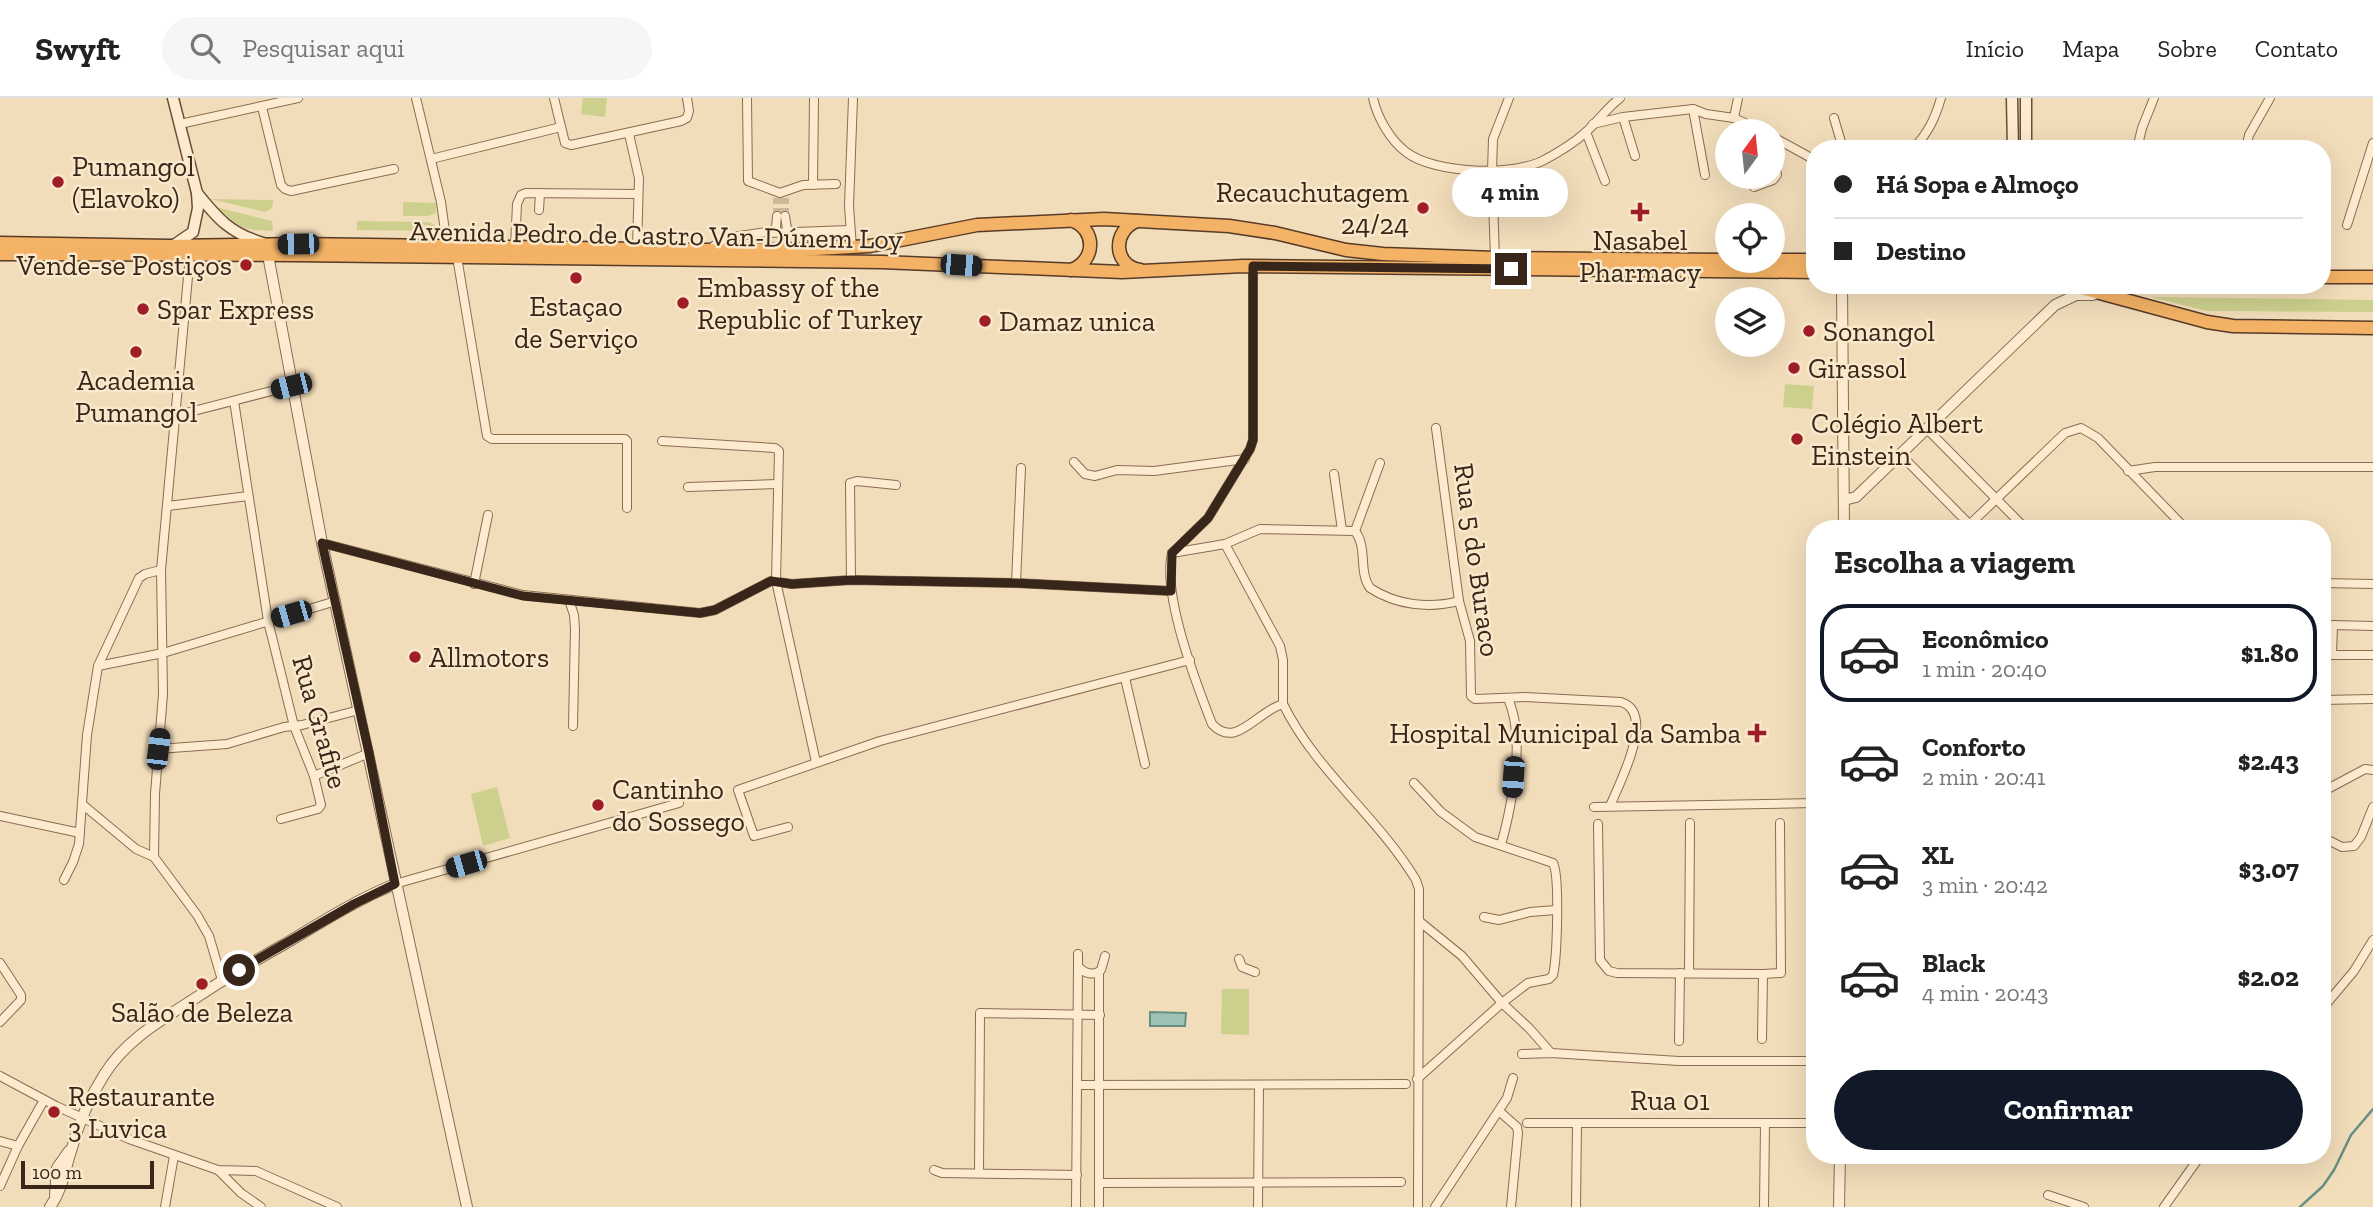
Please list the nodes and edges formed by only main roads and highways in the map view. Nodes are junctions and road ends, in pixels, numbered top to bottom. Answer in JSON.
{"nodes":[{"id":1,"x":173,"y":98,"type":"edge"},
{"id":2,"x":2012,"y":98,"type":"edge"},
{"id":3,"x":2025,"y":98,"type":"edge"},
{"id":4,"x":2013,"y":140,"type":"edge"},
{"id":5,"x":2026,"y":140,"type":"edge"},
{"id":6,"x":196,"y":188,"type":"junction"},
{"id":7,"x":1064,"y":219,"type":"junction"},
{"id":8,"x":1142,"y":220,"type":"junction"},
{"id":9,"x":0,"y":243,"type":"edge"},
{"id":10,"x":174,"y":245,"type":"junction"},
{"id":11,"x":269,"y":250,"type":"junction"},
{"id":12,"x":0,"y":254,"type":"edge"},
{"id":13,"x":1715,"y":260,"type":"edge"},
{"id":14,"x":1785,"y":260,"type":"edge"},
{"id":15,"x":1806,"y":261,"type":"edge"},
{"id":16,"x":1065,"y":271,"type":"junction"},
{"id":17,"x":1143,"y":271,"type":"junction"},
{"id":18,"x":1806,"y":272,"type":"edge"},
{"id":19,"x":2331,"y":276,"type":"edge"},
{"id":20,"x":2373,"y":277,"type":"edge"},
{"id":21,"x":2103,"y":294,"type":"edge"},
{"id":22,"x":2373,"y":328,"type":"edge"}],
"edges":[{"from":1,"to":6,"type":"main road"},
{"from":2,"to":4,"type":"main road"},
{"from":3,"to":5,"type":"main road"},
{"from":6,"to":10,"type":"main road"},
{"from":6,"to":11,"type":"main road"},
{"from":7,"to":8,"type":"highway","name":"Avenida Pedro de Castro Van-Dúnem Loy"},
{"from":7,"to":11,"type":"highway","name":"Avenida Pedro de Castro Van-Dúnem Loy"},
{"from":7,"to":16,"type":"highway"},
{"from":8,"to":13,"type":"highway","name":"Avenida Pedro de Castro Van-Dúnem Loy"},
{"from":8,"to":17,"type":"highway"},
{"from":9,"to":10,"type":"highway","name":"Avenida Pedro de Castro Van-Dúnem Loy"},
{"from":10,"to":11,"type":"highway","name":"Avenida Pedro de Castro Van-Dúnem Loy"},
{"from":11,"to":12,"type":"highway","name":"Avenida Pedro de Castro Van-Dúnem Loy"},
{"from":11,"to":16,"type":"highway","name":"Avenida Pedro de Castro Van-Dúnem Loy"},
{"from":14,"to":15,"type":"highway"},
{"from":16,"to":17,"type":"highway","name":"Avenida Pedro de Castro Van-Dúnem Loy"},
{"from":17,"to":18,"type":"highway","name":"Avenida Pedro de Castro Van-Dúnem Loy"},
{"from":19,"to":20,"type":"highway"},
{"from":21,"to":22,"type":"highway"}]}
